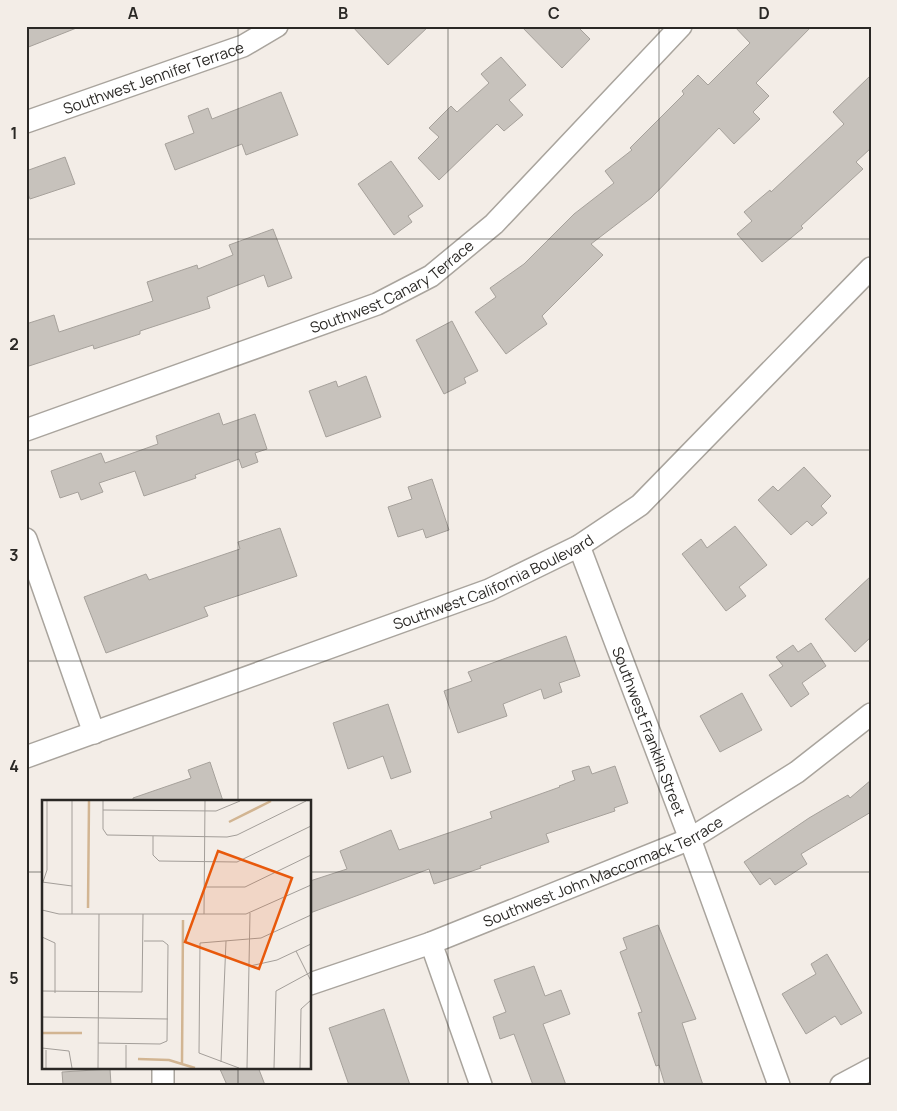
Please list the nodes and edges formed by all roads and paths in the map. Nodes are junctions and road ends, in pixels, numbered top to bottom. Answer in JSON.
{"nodes":[{"id":1,"x":277,"y":26,"type":"edge"},
{"id":2,"x":681,"y":26,"type":"edge"},
{"id":3,"x":26,"y":122,"type":"edge"},
{"id":4,"x":871,"y":268,"type":"edge"},
{"id":5,"x":26,"y":430,"type":"edge"},
{"id":6,"x":26,"y":539,"type":"edge"},
{"id":7,"x":579,"y":546,"type":"junction"},
{"id":8,"x":871,"y":714,"type":"edge"},
{"id":9,"x":94,"y":733,"type":"junction"},
{"id":10,"x":26,"y":757,"type":"edge"},
{"id":11,"x":690,"y":839,"type":"junction"},
{"id":12,"x":431,"y":943,"type":"junction"},
{"id":13,"x":311,"y":984,"type":"edge"},
{"id":14,"x":163,"y":1068,"type":"edge"},
{"id":15,"x":871,"y":1069,"type":"edge"},
{"id":16,"x":163,"y":1085,"type":"edge"},
{"id":17,"x":481,"y":1085,"type":"edge"},
{"id":18,"x":779,"y":1085,"type":"edge"},
{"id":19,"x":841,"y":1085,"type":"edge"}],
"edges":[{"from":1,"to":3,"type":"street","name":"Southwest Jennifer Terrace"},
{"from":2,"to":5,"type":"street","name":"Southwest Canary Terrace"},
{"from":4,"to":7,"type":"street","name":"Southwest California Boulevard"},
{"from":6,"to":9,"type":"street"},
{"from":7,"to":9,"type":"street","name":"Southwest California Boulevard"},
{"from":7,"to":11,"type":"street","name":"Southwest Franklin Street"},
{"from":8,"to":11,"type":"street","name":"Southwest John Maccormack Terrace"},
{"from":9,"to":10,"type":"street","name":"Southwest California Boulevard"},
{"from":11,"to":12,"type":"street","name":"Southwest John Maccormack Terrace"},
{"from":11,"to":18,"type":"street","name":"Southwest Franklin Street"},
{"from":12,"to":13,"type":"street","name":"Southwest John Maccormack Terrace"},
{"from":12,"to":17,"type":"street"},
{"from":14,"to":16,"type":"street"},
{"from":15,"to":19,"type":"street"}]}
